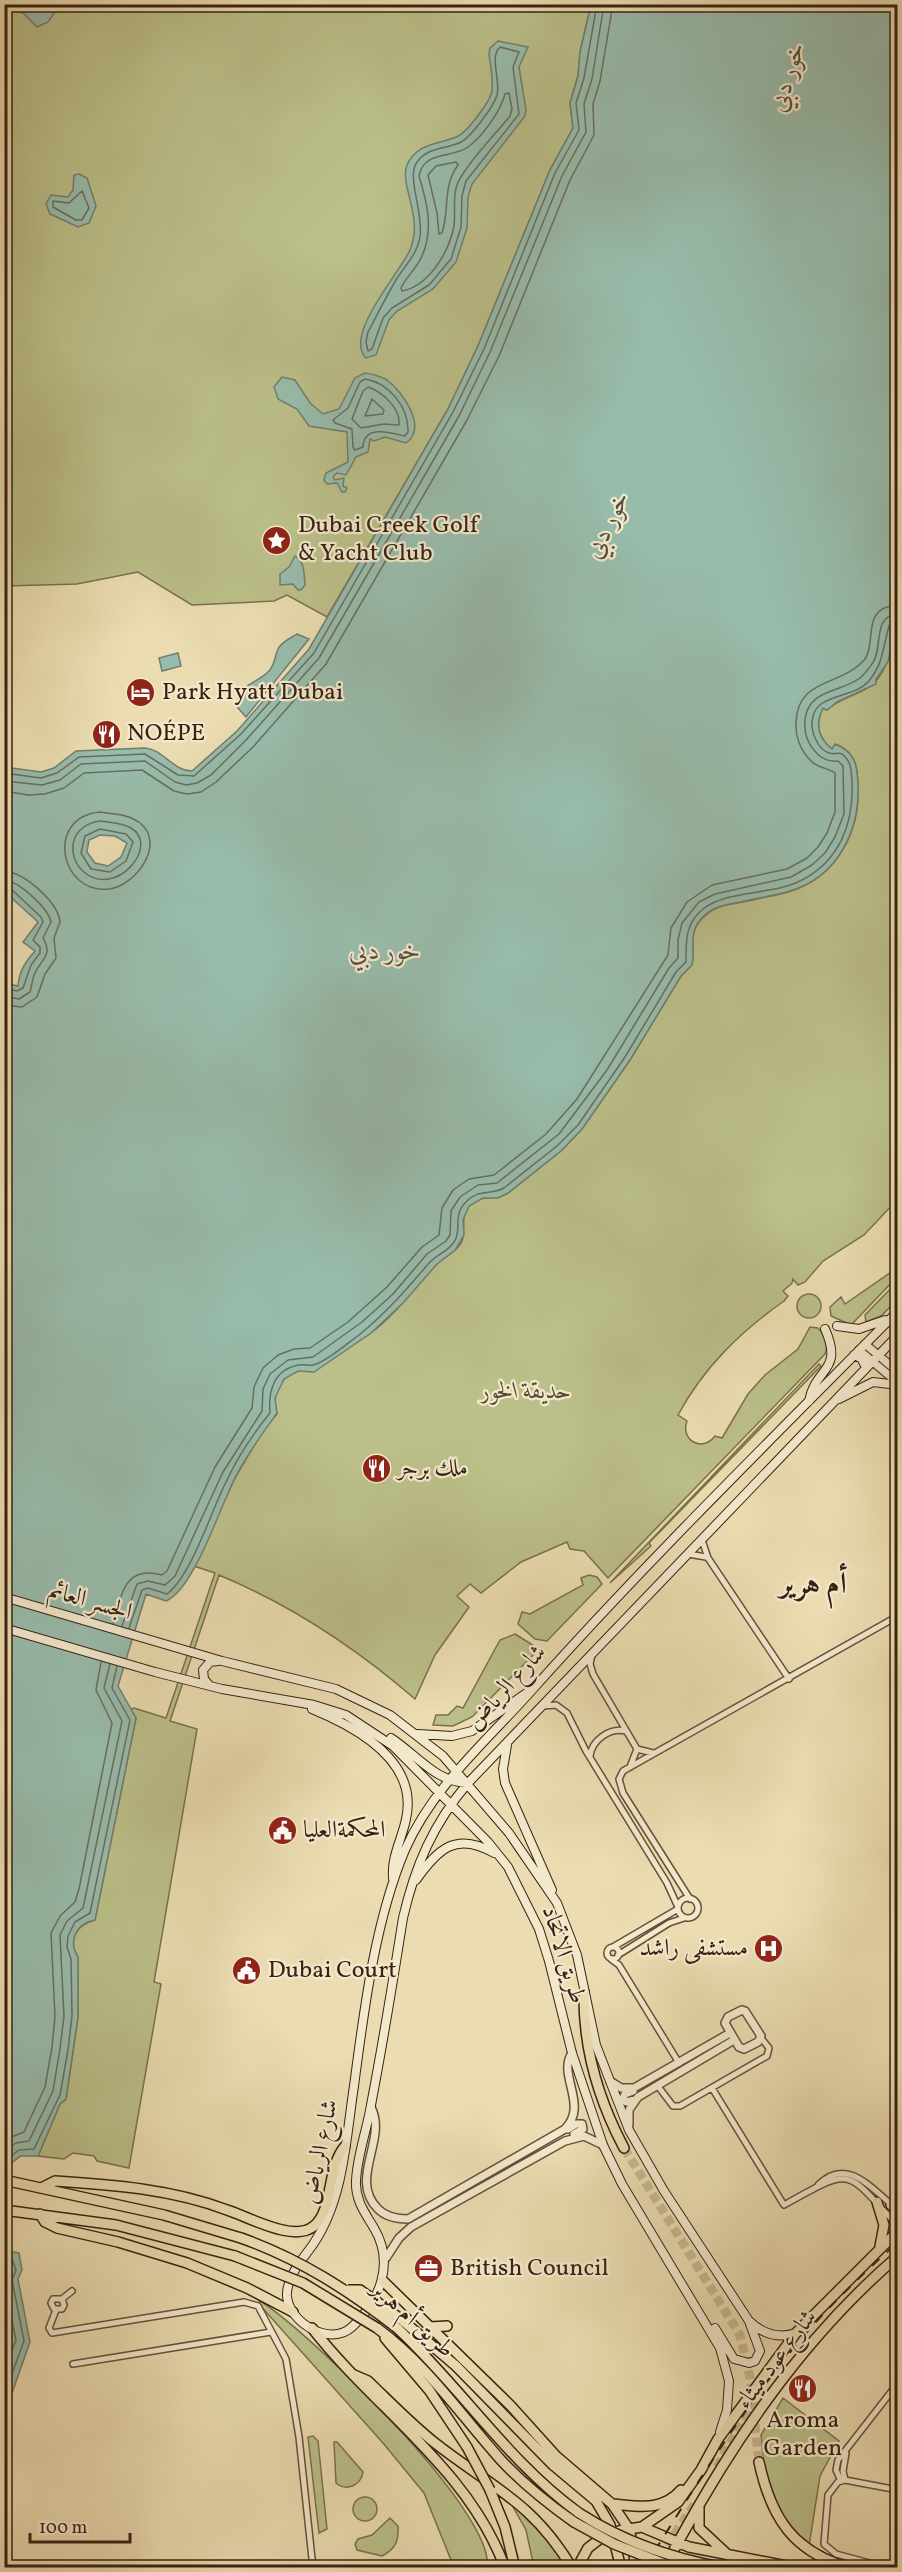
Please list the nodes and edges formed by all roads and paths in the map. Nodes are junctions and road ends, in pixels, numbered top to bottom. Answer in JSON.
{"nodes":[{"id":1,"x":897,"y":1312,"type":"edge"},
{"id":2,"x":837,"y":1326,"type":"dead end"},
{"id":3,"x":825,"y":1329,"type":"dead end"},
{"id":4,"x":897,"y":1335,"type":"edge"},
{"id":5,"x":868,"y":1341,"type":"junction"},
{"id":6,"x":857,"y":1353,"type":"junction"},
{"id":7,"x":875,"y":1358,"type":"junction"},
{"id":8,"x":897,"y":1372,"type":"edge"},
{"id":9,"x":897,"y":1384,"type":"edge"},
{"id":10,"x":809,"y":1401,"type":"junction"},
{"id":11,"x":830,"y":1404,"type":"junction"},
{"id":12,"x":702,"y":1540,"type":"junction"},
{"id":13,"x":688,"y":1554,"type":"junction"},
{"id":14,"x":708,"y":1558,"type":"junction"},
{"id":15,"x":4,"y":1598,"type":"edge"},
{"id":16,"x":897,"y":1616,"type":"edge"},
{"id":17,"x":4,"y":1628,"type":"edge"},
{"id":18,"x":164,"y":1644,"type":"joint"},
{"id":19,"x":593,"y":1654,"type":"junction"},
{"id":20,"x":222,"y":1661,"type":"junction"},
{"id":21,"x":155,"y":1672,"type":"joint"},
{"id":22,"x":789,"y":1679,"type":"junction"},
{"id":23,"x":210,"y":1686,"type":"junction"},
{"id":24,"x":532,"y":1690,"type":"junction"},
{"id":25,"x":297,"y":1702,"type":"junction"},
{"id":26,"x":543,"y":1706,"type":"junction"},
{"id":27,"x":373,"y":1730,"type":"junction"},
{"id":28,"x":626,"y":1731,"type":"junction"},
{"id":29,"x":417,"y":1734,"type":"junction"},
{"id":30,"x":507,"y":1743,"type":"junction"},
{"id":31,"x":637,"y":1749,"type":"junction"},
{"id":32,"x":656,"y":1752,"type":"junction"},
{"id":33,"x":590,"y":1757,"type":"junction"},
{"id":34,"x":466,"y":1762,"type":"junction"},
{"id":35,"x":630,"y":1767,"type":"junction"},
{"id":36,"x":456,"y":1771,"type":"junction"},
{"id":37,"x":480,"y":1772,"type":"junction"},
{"id":38,"x":449,"y":1780,"type":"junction"},
{"id":39,"x":468,"y":1783,"type":"junction"},
{"id":40,"x":439,"y":1791,"type":"junction"},
{"id":41,"x":430,"y":1802,"type":"junction"},
{"id":42,"x":451,"y":1803,"type":"junction"},
{"id":43,"x":443,"y":1814,"type":"junction"},
{"id":44,"x":503,"y":1861,"type":"junction"},
{"id":45,"x":393,"y":1882,"type":"junction"},
{"id":46,"x":410,"y":1888,"type":"junction"},
{"id":47,"x":690,"y":1899,"type":"junction"},
{"id":48,"x":557,"y":1903,"type":"junction"},
{"id":49,"x":678,"y":1908,"type":"junction"},
{"id":50,"x":684,"y":1918,"type":"junction"},
{"id":51,"x":613,"y":1947,"type":"junction"},
{"id":52,"x":618,"y":1956,"type":"junction"},
{"id":53,"x":611,"y":1959,"type":"junction"},
{"id":54,"x":619,"y":1965,"type":"junction"},
{"id":55,"x":584,"y":1992,"type":"junction"},
{"id":56,"x":730,"y":2033,"type":"junction"},
{"id":57,"x":760,"y":2038,"type":"junction"},
{"id":58,"x":734,"y":2040,"type":"junction"},
{"id":59,"x":572,"y":2053,"type":"junction"},
{"id":60,"x":679,"y":2062,"type":"junction"},
{"id":61,"x":683,"y":2070,"type":"junction"},
{"id":62,"x":610,"y":2081,"type":"junction"},
{"id":63,"x":657,"y":2085,"type":"junction"},
{"id":64,"x":639,"y":2086,"type":"junction"},
{"id":65,"x":712,"y":2088,"type":"junction"},
{"id":66,"x":635,"y":2100,"type":"junction"},
{"id":67,"x":371,"y":2107,"type":"junction"},
{"id":68,"x":629,"y":2130,"type":"junction"},
{"id":69,"x":562,"y":2132,"type":"junction"},
{"id":70,"x":565,"y":2141,"type":"junction"},
{"id":71,"x":603,"y":2145,"type":"junction"},
{"id":72,"x":345,"y":2146,"type":"junction"},
{"id":73,"x":624,"y":2148,"type":"tunnel mouth"},
{"id":74,"x":4,"y":2180,"type":"edge"},
{"id":75,"x":817,"y":2186,"type":"junction"},
{"id":76,"x":43,"y":2187,"type":"junction"},
{"id":77,"x":877,"y":2202,"type":"junction"},
{"id":78,"x":895,"y":2207,"type":"edge"},
{"id":79,"x":4,"y":2210,"type":"edge"},
{"id":80,"x":40,"y":2214,"type":"junction"},
{"id":81,"x":897,"y":2226,"type":"edge"},
{"id":82,"x":897,"y":2230,"type":"edge"},
{"id":83,"x":880,"y":2247,"type":"junction"},
{"id":84,"x":897,"y":2256,"type":"edge"},
{"id":85,"x":386,"y":2259,"type":"junction"},
{"id":86,"x":897,"y":2265,"type":"edge"},
{"id":87,"x":383,"y":2281,"type":"junction"},
{"id":88,"x":72,"y":2291,"type":"dead end"},
{"id":89,"x":856,"y":2292,"type":"junction"},
{"id":90,"x":62,"y":2299,"type":"junction"},
{"id":91,"x":697,"y":2306,"type":"junction"},
{"id":92,"x":56,"y":2310,"type":"junction"},
{"id":93,"x":293,"y":2312,"type":"junction"},
{"id":94,"x":749,"y":2321,"type":"junction"},
{"id":95,"x":400,"y":2324,"type":"junction"},
{"id":96,"x":447,"y":2326,"type":"dead end"},
{"id":97,"x":430,"y":2327,"type":"junction"},
{"id":98,"x":312,"y":2328,"type":"junction"},
{"id":99,"x":380,"y":2330,"type":"junction"},
{"id":100,"x":271,"y":2332,"type":"junction"},
{"id":101,"x":796,"y":2333,"type":"junction"},
{"id":102,"x":73,"y":2364,"type":"dead end"},
{"id":103,"x":352,"y":2374,"type":"junction"},
{"id":104,"x":897,"y":2383,"type":"edge"},
{"id":105,"x":718,"y":2439,"type":"junction"},
{"id":106,"x":759,"y":2462,"type":"tunnel mouth"},
{"id":107,"x":701,"y":2470,"type":"junction"},
{"id":108,"x":843,"y":2481,"type":"junction"},
{"id":109,"x":897,"y":2490,"type":"edge"},
{"id":110,"x":701,"y":2499,"type":"junction"},
{"id":111,"x":612,"y":2504,"type":"junction"},
{"id":112,"x":577,"y":2517,"type":"junction"},
{"id":113,"x":642,"y":2527,"type":"junction"},
{"id":114,"x":629,"y":2529,"type":"junction"},
{"id":115,"x":612,"y":2532,"type":"junction"},
{"id":116,"x":678,"y":2544,"type":"junction"},
{"id":117,"x":728,"y":2555,"type":"junction"},
{"id":118,"x":313,"y":2568,"type":"edge"},
{"id":119,"x":505,"y":2568,"type":"edge"},
{"id":120,"x":515,"y":2568,"type":"edge"},
{"id":121,"x":572,"y":2568,"type":"edge"},
{"id":122,"x":577,"y":2568,"type":"edge"},
{"id":123,"x":621,"y":2568,"type":"edge"},
{"id":124,"x":635,"y":2568,"type":"edge"},
{"id":125,"x":665,"y":2568,"type":"edge"},
{"id":126,"x":675,"y":2568,"type":"edge"},
{"id":127,"x":726,"y":2568,"type":"edge"},
{"id":128,"x":798,"y":2568,"type":"edge"},
{"id":129,"x":850,"y":2568,"type":"edge"},
{"id":130,"x":888,"y":2568,"type":"edge"}],
"edges":[{"from":1,"to":2,"type":"main road"},
{"from":1,"to":5,"type":"main road","name":"شارع الرياض"},
{"from":3,"to":10,"type":"main road"},
{"from":4,"to":7,"type":"main road","name":"شارع الرياض"},
{"from":5,"to":6,"type":"main road","name":"شارع الرياض"},
{"from":5,"to":7,"type":"main road"},
{"from":6,"to":7,"type":"main road"},
{"from":6,"to":10,"type":"main road","name":"شارع الرياض"},
{"from":7,"to":8,"type":"street"},
{"from":7,"to":9,"type":"street"},
{"from":7,"to":11,"type":"main road","name":"شارع الرياض"},
{"from":9,"to":11,"type":"main road"},
{"from":10,"to":24,"type":"main road","name":"شارع الرياض"},
{"from":11,"to":12,"type":"main road","name":"شارع الرياض"},
{"from":12,"to":13,"type":"main road","name":"شارع الرياض"},
{"from":12,"to":14,"type":"street"},
{"from":13,"to":14,"type":"street"},
{"from":13,"to":19,"type":"main road","name":"شارع الرياض"},
{"from":14,"to":22,"type":"street"},
{"from":15,"to":18,"type":"main road","name":"الجسر العائم"},
{"from":16,"to":22,"type":"street"},
{"from":17,"to":21,"type":"main road","name":"الجسر العائم"},
{"from":18,"to":20,"type":"main road","name":"طريق الاتحاد"},
{"from":19,"to":26,"type":"main road","name":"شارع الرياض"},
{"from":19,"to":28,"type":"street"},
{"from":20,"to":23,"type":"main road"},
{"from":20,"to":29,"type":"main road","name":"طريق الاتحاد"},
{"from":21,"to":23,"type":"main road","name":"طريق الاتحاد"},
{"from":22,"to":32,"type":"street"},
{"from":23,"to":25,"type":"main road","name":"طريق الاتحاد"},
{"from":24,"to":29,"type":"main road"},
{"from":24,"to":34,"type":"main road","name":"شارع الرياض"},
{"from":25,"to":27,"type":"main road","name":"طريق الاتحاد"},
{"from":25,"to":45,"type":"main road"},
{"from":26,"to":30,"type":"main road","name":"شارع الرياض"},
{"from":26,"to":33,"type":"street"},
{"from":27,"to":38,"type":"main road"},
{"from":27,"to":40,"type":"main road","name":"طريق الاتحاد"},
{"from":28,"to":31,"type":"street"},
{"from":28,"to":33,"type":"street"},
{"from":29,"to":36,"type":"main road","name":"طريق الاتحاد"},
{"from":30,"to":37,"type":"main road","name":"شارع الرياض"},
{"from":30,"to":48,"type":"main road"},
{"from":31,"to":32,"type":"street"},
{"from":31,"to":35,"type":"street"},
{"from":32,"to":35,"type":"street"},
{"from":33,"to":49,"type":"street"},
{"from":34,"to":36,"type":"main road","name":"شارع الرياض"},
{"from":34,"to":37,"type":"main road"},
{"from":35,"to":47,"type":"street"},
{"from":36,"to":38,"type":"main road","name":"شارع الرياض"},
{"from":36,"to":39,"type":"main road","name":"طريق الاتحاد"},
{"from":37,"to":39,"type":"main road","name":"شارع الرياض"},
{"from":38,"to":39,"type":"main road"},
{"from":38,"to":40,"type":"main road","name":"شارع الرياض"},
{"from":39,"to":42,"type":"main road","name":"شارع الرياض"},
{"from":39,"to":48,"type":"main road","name":"طريق الاتحاد"},
{"from":40,"to":41,"type":"main road","name":"شارع الرياض"},
{"from":40,"to":42,"type":"main road","name":"طريق الاتحاد"},
{"from":41,"to":43,"type":"main road"},
{"from":41,"to":45,"type":"main road","name":"شارع الرياض"},
{"from":42,"to":43,"type":"main road","name":"شارع الرياض"},
{"from":42,"to":44,"type":"main road","name":"طريق الاتحاد"},
{"from":43,"to":46,"type":"main road","name":"شارع الرياض"},
{"from":44,"to":46,"type":"main road"},
{"from":44,"to":59,"type":"main road","name":"طريق الاتحاد"},
{"from":45,"to":72,"type":"main road","name":"شارع الرياض"},
{"from":46,"to":67,"type":"main road","name":"شارع الرياض"},
{"from":47,"to":49,"type":"street"},
{"from":47,"to":50,"type":"street"},
{"from":48,"to":55,"type":"main road","name":"طريق الاتحاد"},
{"from":49,"to":50,"type":"street"},
{"from":49,"to":51,"type":"street"},
{"from":50,"to":52,"type":"street"},
{"from":51,"to":52,"type":"street"},
{"from":51,"to":53,"type":"street"},
{"from":52,"to":53,"type":"street"},
{"from":52,"to":54,"type":"street"},
{"from":53,"to":54,"type":"street"},
{"from":54,"to":60,"type":"street"},
{"from":55,"to":62,"type":"main road","name":"طريق الاتحاد"},
{"from":55,"to":73,"type":"main road"},
{"from":56,"to":57,"type":"street"},
{"from":56,"to":58,"type":"street"},
{"from":56,"to":60,"type":"street"},
{"from":57,"to":58,"type":"street"},
{"from":57,"to":65,"type":"street"},
{"from":58,"to":61,"type":"street"},
{"from":59,"to":69,"type":"street"},
{"from":59,"to":71,"type":"main road","name":"طريق الاتحاد"},
{"from":60,"to":61,"type":"street"},
{"from":60,"to":64,"type":"street"},
{"from":61,"to":63,"type":"street"},
{"from":62,"to":64,"type":"street"},
{"from":62,"to":68,"type":"main road","name":"طريق الاتحاد"},
{"from":63,"to":65,"type":"street"},
{"from":63,"to":66,"type":"street"},
{"from":64,"to":66,"type":"street"},
{"from":65,"to":75,"type":"street"},
{"from":66,"to":68,"type":"street"},
{"from":67,"to":69,"type":"street"},
{"from":67,"to":85,"type":"main road","name":"شارع الرياض"},
{"from":68,"to":94,"type":"main road","name":"طريق الاتحاد"},
{"from":69,"to":70,"type":"street"},
{"from":70,"to":71,"type":"street"},
{"from":70,"to":85,"type":"street"},
{"from":71,"to":91,"type":"main road","name":"طريق الاتحاد"},
{"from":72,"to":76,"type":"main road"},
{"from":72,"to":93,"type":"main road","name":"شارع الرياض"},
{"from":74,"to":76,"type":"main road","name":"طريق أم هرير"},
{"from":75,"to":77,"type":"street"},
{"from":75,"to":78,"type":"street"},
{"from":76,"to":95,"type":"main road","name":"طريق أم هرير","bridge":true},
{"from":77,"to":81,"type":"street"},
{"from":77,"to":83,"type":"main road"},
{"from":79,"to":80,"type":"main road","name":"طريق أم هرير"},
{"from":80,"to":93,"type":"main road"},
{"from":80,"to":99,"type":"main road","name":"طريق أم هرير","bridge":true},
{"from":82,"to":83,"type":"main road","name":"شارع عود ميثاء"},
{"from":83,"to":101,"type":"main road","name":"شارع عود ميثاء"},
{"from":84,"to":89,"type":"main road","name":"شارع عود ميثاء"},
{"from":85,"to":87,"type":"main road","name":"شارع الرياض"},
{"from":86,"to":89,"type":"main road"},
{"from":87,"to":97,"type":"main road"},
{"from":87,"to":98,"type":"main road","name":"شارع الرياض"},
{"from":88,"to":90,"type":"street"},
{"from":89,"to":110,"type":"main road","name":"شارع عود ميثاء"},
{"from":90,"to":92,"type":"street"},
{"from":90,"to":92,"type":"street"},
{"from":91,"to":94,"type":"main road"},
{"from":91,"to":105,"type":"main road","name":"طريق الاتحاد"},
{"from":92,"to":100,"type":"street"},
{"from":93,"to":98,"type":"main road","name":"شارع الرياض"},
{"from":94,"to":101,"type":"main road","name":"طريق الاتحاد"},
{"from":95,"to":112,"type":"main road","name":"طريق أم هرير"},
{"from":95,"to":115,"type":"main road"},
{"from":96,"to":97,"type":"main road"},
{"from":97,"to":111,"type":"main road"},
{"from":98,"to":103,"type":"main road"},
{"from":99,"to":112,"type":"main road","name":"طريق أم هرير"},
{"from":99,"to":120,"type":"main road","bridge":true},
{"from":100,"to":102,"type":"street"},
{"from":100,"to":118,"type":"street"},
{"from":101,"to":105,"type":"main road","name":"شارع عود ميثاء"},
{"from":103,"to":119,"type":"main road"},
{"from":103,"to":121,"type":"main road"},
{"from":104,"to":108,"type":"street"},
{"from":105,"to":107,"type":"main road","name":"شارع عود ميثاء"},
{"from":106,"to":129,"type":"main road"},
{"from":107,"to":111,"type":"main road"},
{"from":107,"to":113,"type":"main road"},
{"from":108,"to":109,"type":"street"},
{"from":108,"to":130,"type":"street"},
{"from":110,"to":116,"type":"main road","name":"شارع عود ميثاء"},
{"from":110,"to":117,"type":"main road"},
{"from":111,"to":114,"type":"main road"},
{"from":112,"to":126,"type":"main road","name":"طريق أم هرير","bridge":true},
{"from":112,"to":127,"type":"main road","name":"طريق أم هرير","bridge":true},
{"from":113,"to":114,"type":"main road"},
{"from":113,"to":116,"type":"main road"},
{"from":114,"to":115,"type":"main road"},
{"from":114,"to":124,"type":"main road"},
{"from":115,"to":122,"type":"main road"},
{"from":115,"to":123,"type":"main road"},
{"from":116,"to":117,"type":"main road"},
{"from":116,"to":125,"type":"main road","name":"شارع عود ميثاء"},
{"from":117,"to":128,"type":"main road"}]}
